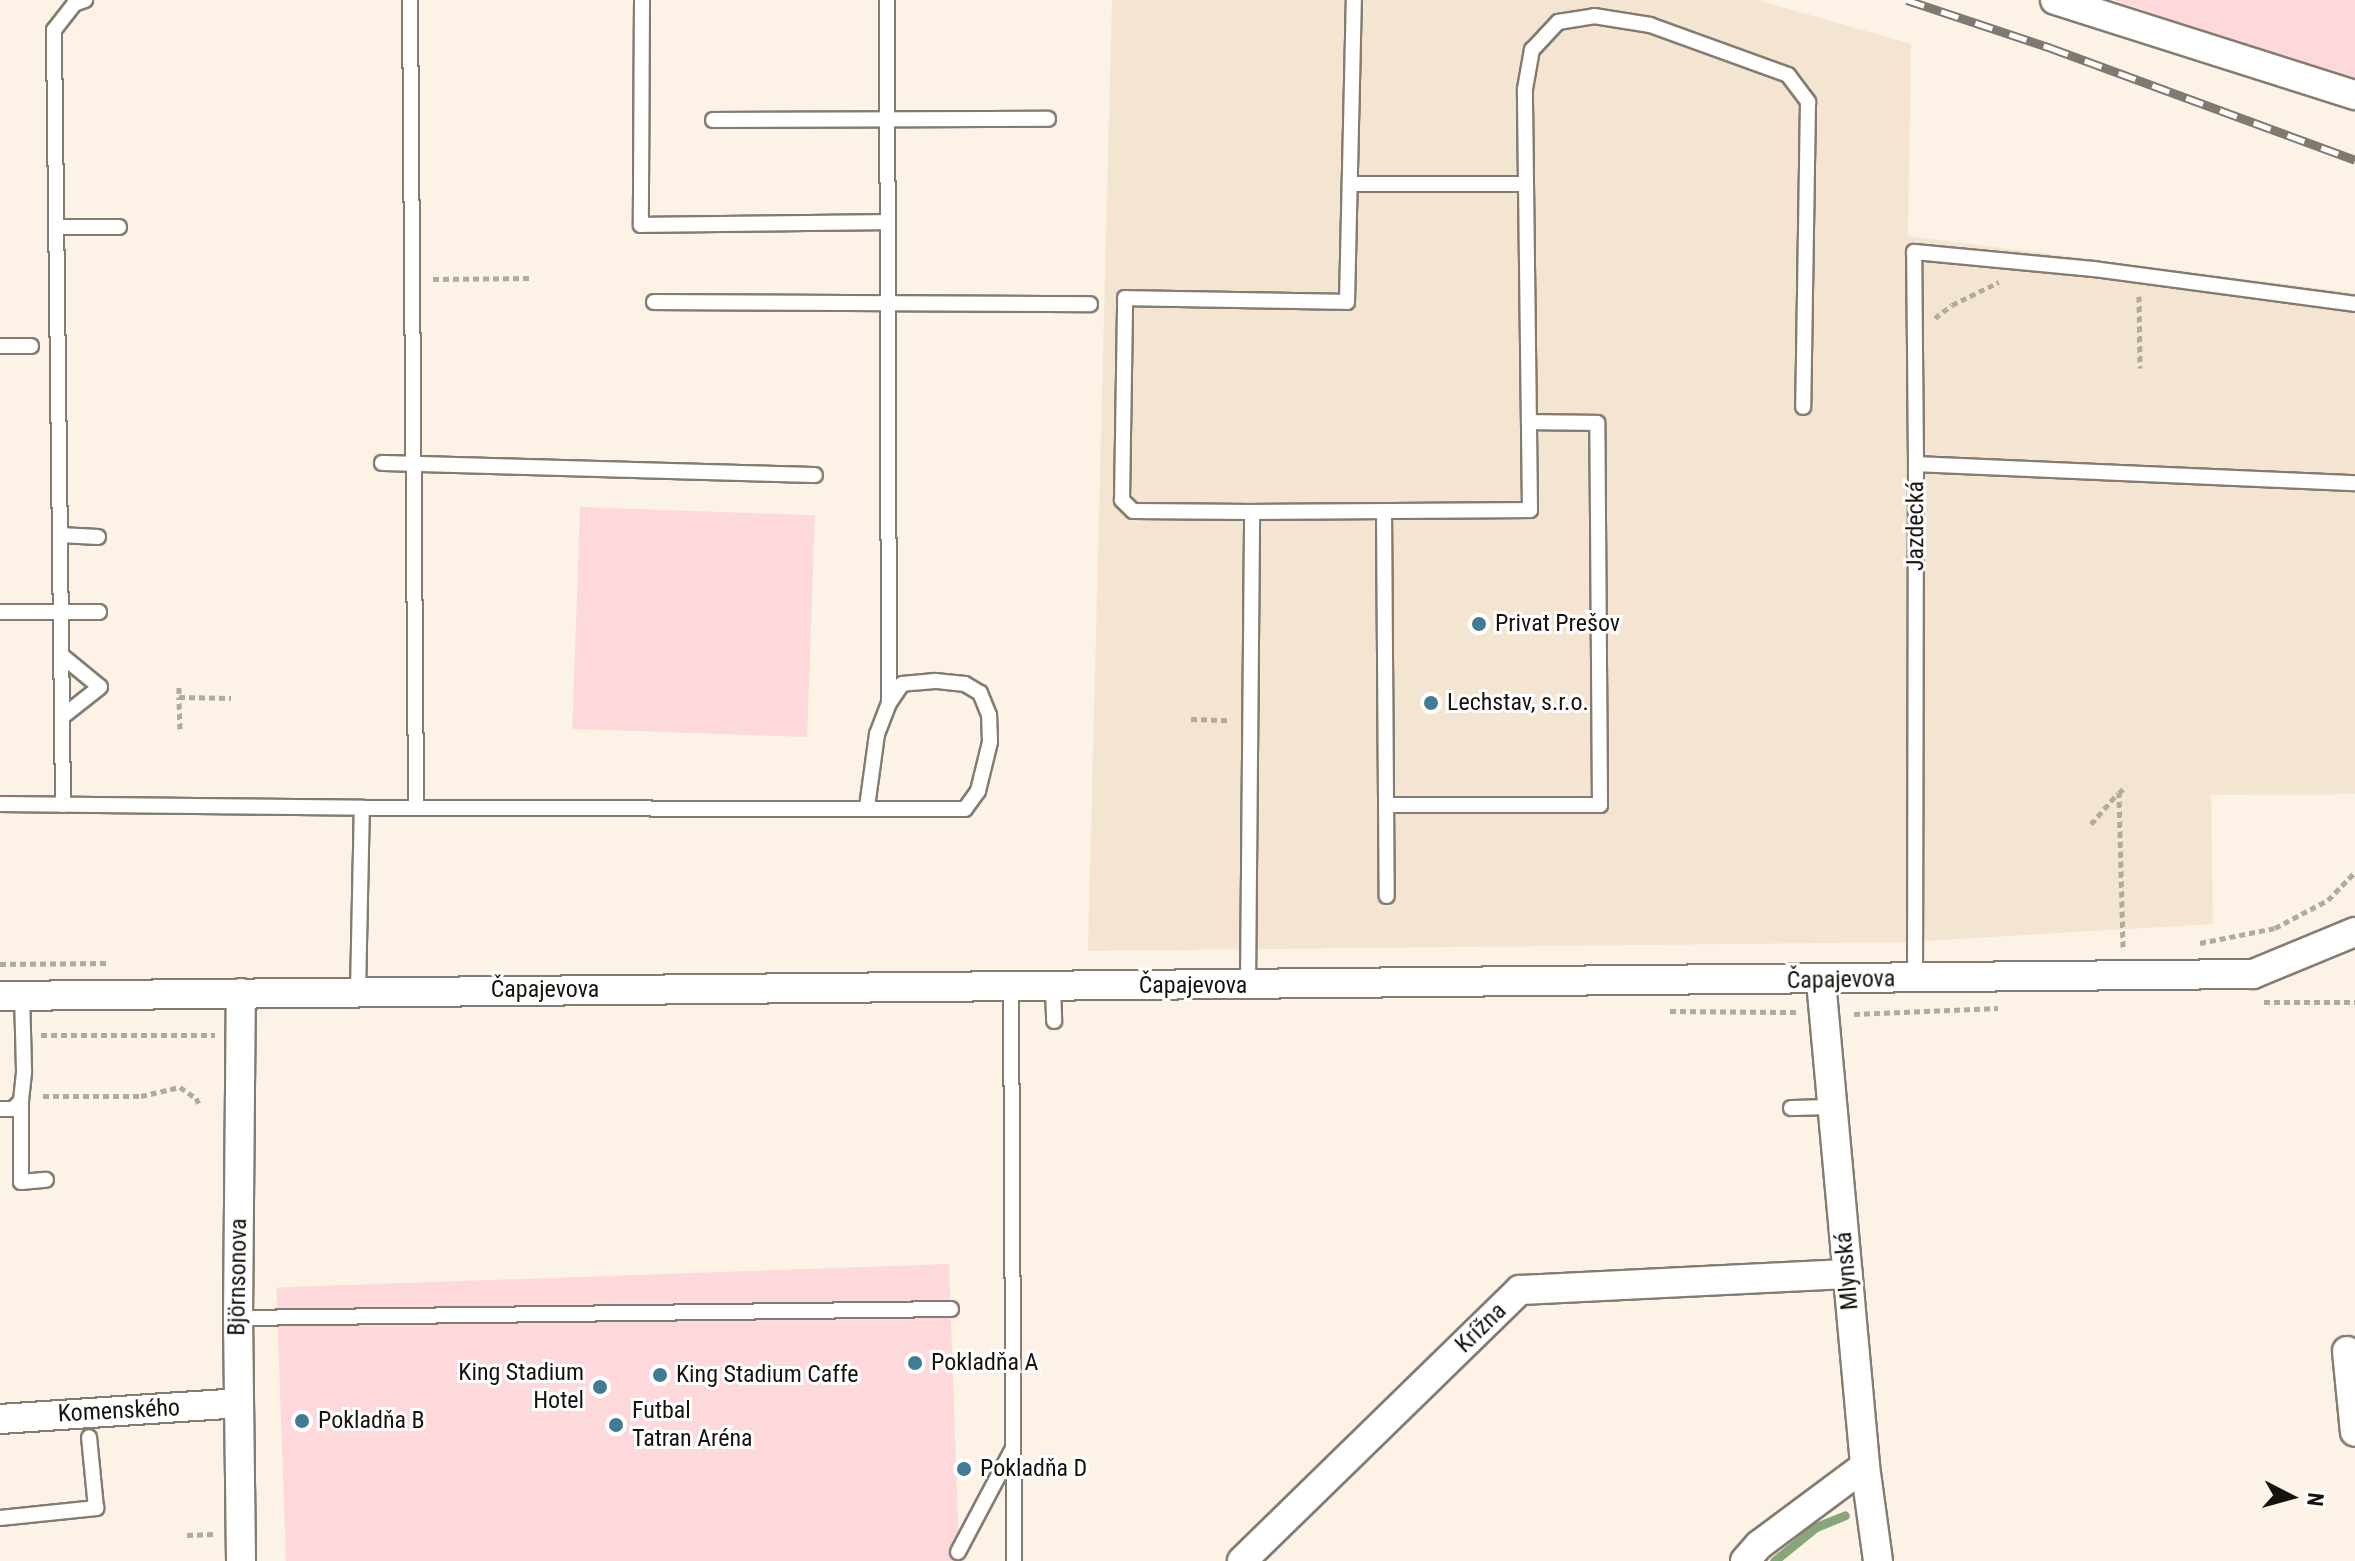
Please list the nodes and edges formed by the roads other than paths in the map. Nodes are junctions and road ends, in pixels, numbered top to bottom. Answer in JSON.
{"nodes":[{"id":1,"x":85,"y":0,"type":"edge"},
{"id":2,"x":410,"y":0,"type":"edge"},
{"id":3,"x":642,"y":0,"type":"edge"},
{"id":4,"x":887,"y":0,"type":"edge"},
{"id":5,"x":1354,"y":0,"type":"edge"},
{"id":6,"x":2055,"y":0,"type":"edge"},
{"id":7,"x":2355,"y":95,"type":"edge"},
{"id":8,"x":1048,"y":119,"type":"dead end"},
{"id":9,"x":713,"y":120,"type":"dead end"},
{"id":10,"x":888,"y":120,"type":"junction"},
{"id":11,"x":1350,"y":184,"type":"junction"},
{"id":12,"x":1526,"y":184,"type":"junction"},
{"id":13,"x":888,"y":222,"type":"junction"},
{"id":14,"x":56,"y":227,"type":"junction"},
{"id":15,"x":119,"y":227,"type":"dead end"},
{"id":16,"x":654,"y":302,"type":"dead end"},
{"id":17,"x":888,"y":302,"type":"junction"},
{"id":18,"x":1090,"y":304,"type":"dead end"},
{"id":19,"x":2355,"y":304,"type":"edge"},
{"id":20,"x":0,"y":346,"type":"edge"},
{"id":21,"x":31,"y":346,"type":"dead end"},
{"id":22,"x":1803,"y":407,"type":"dead end"},
{"id":23,"x":1529,"y":422,"type":"junction"},
{"id":24,"x":382,"y":463,"type":"dead end"},
{"id":25,"x":414,"y":464,"type":"junction"},
{"id":26,"x":1916,"y":464,"type":"junction"},
{"id":27,"x":815,"y":475,"type":"dead end"},
{"id":28,"x":2355,"y":483,"type":"edge"},
{"id":29,"x":1384,"y":511,"type":"junction"},
{"id":30,"x":1252,"y":512,"type":"junction"},
{"id":31,"x":60,"y":535,"type":"junction"},
{"id":32,"x":98,"y":537,"type":"dead end"},
{"id":33,"x":61,"y":611,"type":"junction"},
{"id":34,"x":0,"y":612,"type":"edge"},
{"id":35,"x":99,"y":612,"type":"dead end"},
{"id":36,"x":61,"y":655,"type":"junction"},
{"id":37,"x":889,"y":703,"type":"junction"},
{"id":38,"x":62,"y":717,"type":"junction"},
{"id":39,"x":0,"y":804,"type":"edge"},
{"id":40,"x":63,"y":805,"type":"junction"},
{"id":41,"x":1386,"y":805,"type":"junction"},
{"id":42,"x":867,"y":807,"type":"junction"},
{"id":43,"x":362,"y":808,"type":"junction"},
{"id":44,"x":416,"y":808,"type":"junction"},
{"id":45,"x":1387,"y":896,"type":"dead end"},
{"id":46,"x":2355,"y":932,"type":"edge"},
{"id":47,"x":1915,"y":979,"type":"junction"},
{"id":48,"x":1821,"y":981,"type":"junction"},
{"id":49,"x":1248,"y":985,"type":"junction"},
{"id":50,"x":1011,"y":987,"type":"junction"},
{"id":51,"x":1053,"y":987,"type":"junction"},
{"id":52,"x":358,"y":992,"type":"junction"},
{"id":53,"x":241,"y":993,"type":"junction"},
{"id":54,"x":11,"y":996,"type":"edge"},
{"id":55,"x":1054,"y":1021,"type":"dead end"},
{"id":56,"x":21,"y":1099,"type":"junction"},
{"id":57,"x":1832,"y":1107,"type":"junction"},
{"id":58,"x":1791,"y":1108,"type":"dead end"},
{"id":59,"x":0,"y":1109,"type":"edge"},
{"id":60,"x":46,"y":1180,"type":"dead end"},
{"id":61,"x":1848,"y":1274,"type":"junction"},
{"id":62,"x":951,"y":1309,"type":"dead end"},
{"id":63,"x":238,"y":1318,"type":"junction"},
{"id":64,"x":2347,"y":1351,"type":"dead end"},
{"id":65,"x":238,"y":1403,"type":"junction"},
{"id":66,"x":0,"y":1419,"type":"edge"},
{"id":67,"x":2355,"y":1432,"type":"edge"},
{"id":68,"x":89,"y":1437,"type":"dead end"},
{"id":69,"x":1013,"y":1448,"type":"junction"},
{"id":70,"x":1865,"y":1466,"type":"junction"},
{"id":71,"x":0,"y":1518,"type":"edge"},
{"id":72,"x":958,"y":1552,"type":"dead end"},
{"id":73,"x":241,"y":1561,"type":"edge"},
{"id":74,"x":1014,"y":1561,"type":"edge"},
{"id":75,"x":1242,"y":1561,"type":"edge"},
{"id":76,"x":1745,"y":1561,"type":"edge"},
{"id":77,"x":1878,"y":1561,"type":"edge"}],
"edges":[{"from":1,"to":14,"type":"lane"},
{"from":2,"to":25,"type":"lane"},
{"from":3,"to":13,"type":"lane"},
{"from":4,"to":10,"type":"lane"},
{"from":5,"to":11,"type":"lane"},
{"from":6,"to":7,"type":"street"},
{"from":8,"to":10,"type":"lane"},
{"from":9,"to":10,"type":"lane"},
{"from":10,"to":13,"type":"lane"},
{"from":11,"to":12,"type":"lane"},
{"from":11,"to":30,"type":"lane"},
{"from":12,"to":22,"type":"lane"},
{"from":12,"to":23,"type":"lane"},
{"from":13,"to":17,"type":"lane"},
{"from":14,"to":15,"type":"lane"},
{"from":14,"to":31,"type":"lane"},
{"from":16,"to":17,"type":"lane"},
{"from":17,"to":18,"type":"lane"},
{"from":17,"to":37,"type":"lane"},
{"from":19,"to":26,"type":"lane"},
{"from":20,"to":21,"type":"lane"},
{"from":23,"to":29,"type":"lane"},
{"from":23,"to":41,"type":"lane"},
{"from":24,"to":25,"type":"lane"},
{"from":25,"to":27,"type":"lane"},
{"from":25,"to":44,"type":"lane"},
{"from":26,"to":28,"type":"lane","name":"Jazdecká"},
{"from":26,"to":47,"type":"lane","name":"Jazdecká"},
{"from":29,"to":30,"type":"lane"},
{"from":29,"to":41,"type":"lane"},
{"from":30,"to":49,"type":"lane"},
{"from":31,"to":32,"type":"lane"},
{"from":31,"to":33,"type":"lane"},
{"from":33,"to":34,"type":"lane"},
{"from":33,"to":35,"type":"lane"},
{"from":33,"to":36,"type":"lane"},
{"from":36,"to":38,"type":"lane"},
{"from":36,"to":38,"type":"lane"},
{"from":37,"to":42,"type":"lane"},
{"from":37,"to":42,"type":"lane"},
{"from":38,"to":40,"type":"lane"},
{"from":39,"to":40,"type":"lane"},
{"from":40,"to":43,"type":"lane"},
{"from":41,"to":45,"type":"lane"},
{"from":42,"to":44,"type":"lane"},
{"from":43,"to":44,"type":"lane"},
{"from":43,"to":52,"type":"lane"},
{"from":46,"to":47,"type":"street","name":"Čapajevova"},
{"from":47,"to":48,"type":"street","name":"Čapajevova"},
{"from":48,"to":49,"type":"street","name":"Čapajevova"},
{"from":48,"to":57,"type":"street","name":"Mlynská"},
{"from":49,"to":51,"type":"street","name":"Čapajevova"},
{"from":50,"to":51,"type":"street","name":"Čapajevova"},
{"from":50,"to":52,"type":"street","name":"Čapajevova"},
{"from":50,"to":69,"type":"lane"},
{"from":51,"to":55,"type":"lane"},
{"from":52,"to":53,"type":"street","name":"Čapajevova"},
{"from":53,"to":54,"type":"street","name":"Čapajevova"},
{"from":53,"to":63,"type":"street","name":"Björnsonova"},
{"from":54,"to":56,"type":"lane","name":"Čapajevova"},
{"from":56,"to":59,"type":"lane"},
{"from":56,"to":60,"type":"lane","name":"Čapajevova"},
{"from":57,"to":58,"type":"lane"},
{"from":57,"to":61,"type":"street","name":"Mlynská"},
{"from":61,"to":70,"type":"street","name":"Mlynská"},
{"from":61,"to":75,"type":"street","name":"Krížna"},
{"from":62,"to":63,"type":"lane"},
{"from":63,"to":65,"type":"street","name":"Björnsonova"},
{"from":64,"to":67,"type":"street"},
{"from":65,"to":66,"type":"street","name":"Komenského"},
{"from":65,"to":73,"type":"street","name":"Björnsonova"},
{"from":68,"to":71,"type":"lane","name":"Komenského"},
{"from":69,"to":72,"type":"lane"},
{"from":69,"to":74,"type":"lane"},
{"from":70,"to":76,"type":"street"},
{"from":70,"to":77,"type":"street","name":"Mlynská"}]}
